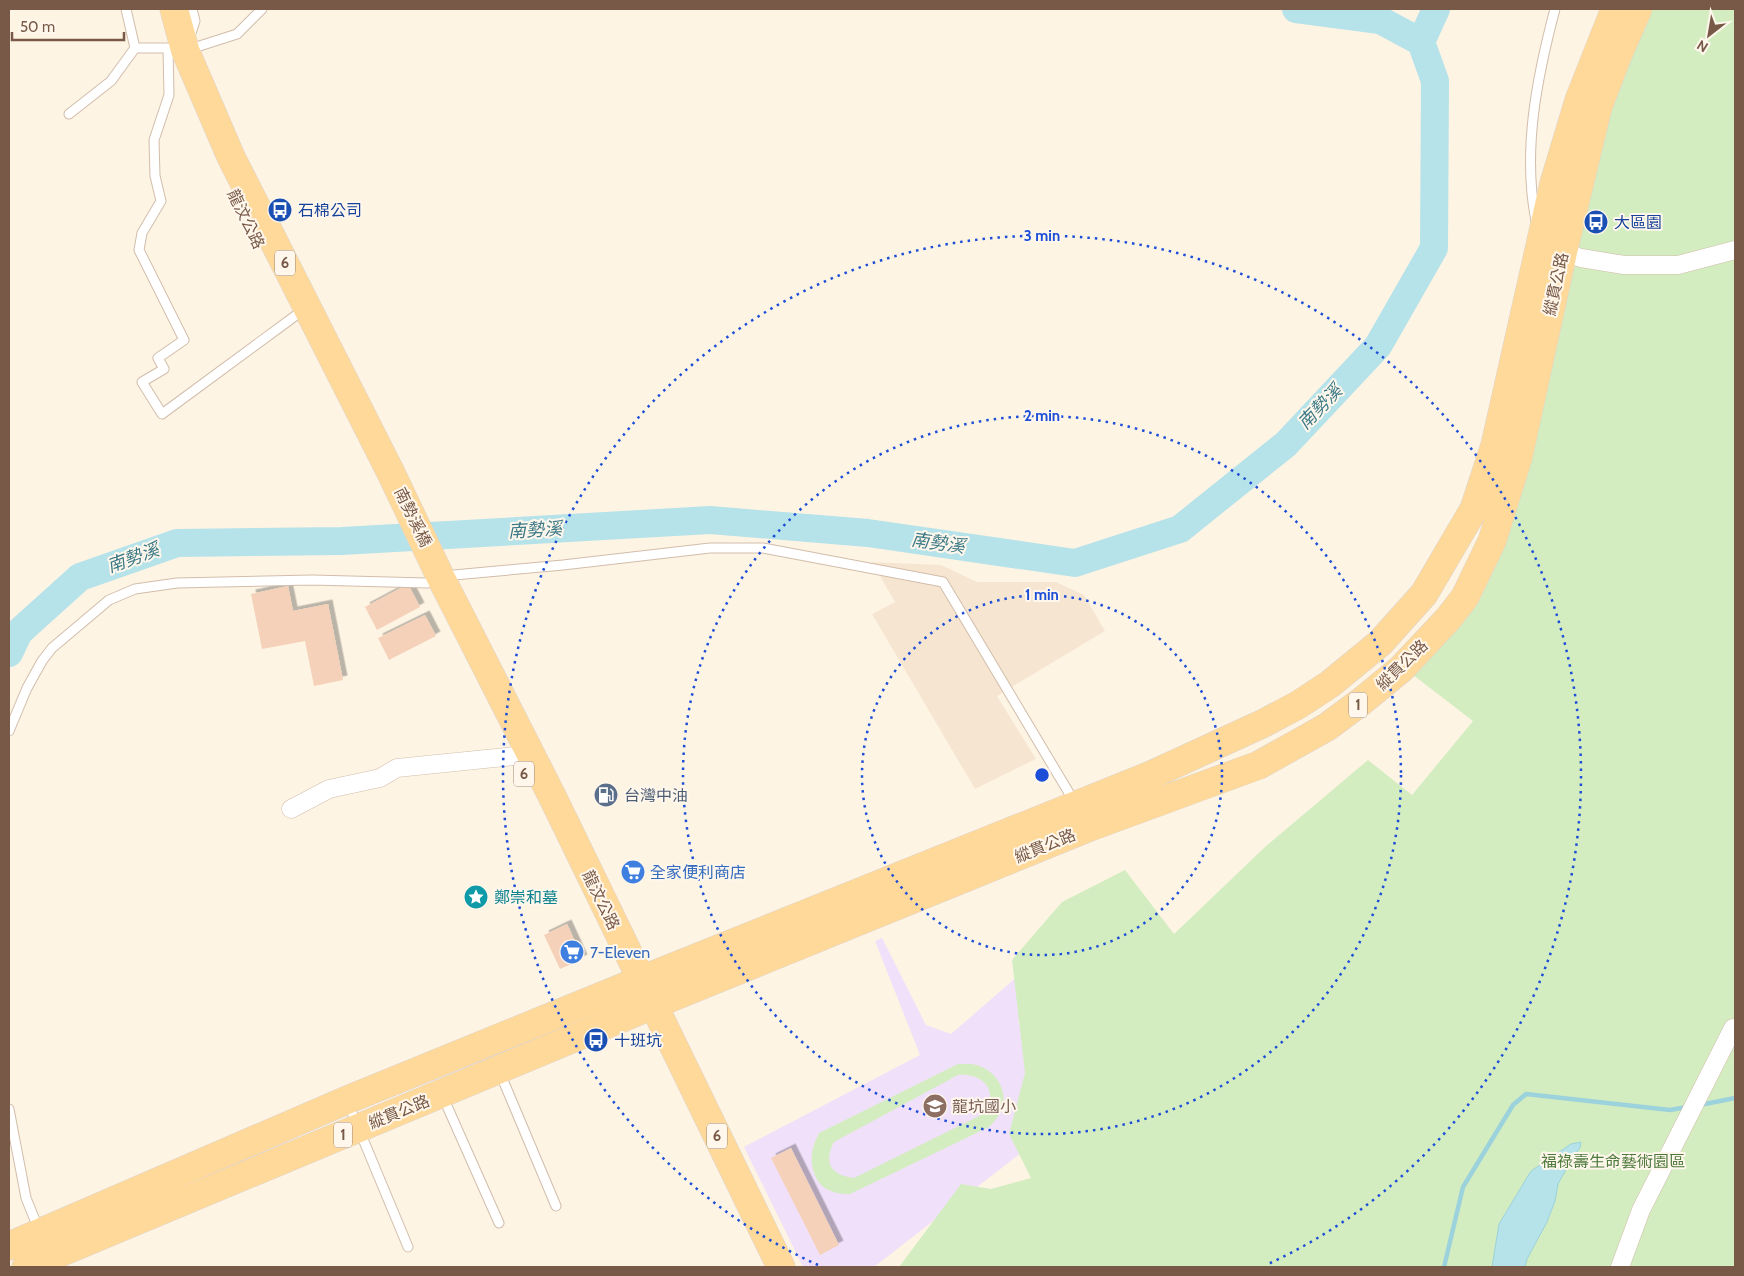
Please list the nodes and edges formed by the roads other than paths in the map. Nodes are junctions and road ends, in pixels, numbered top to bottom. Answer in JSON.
{"nodes":[{"id":1,"x":126,"y":9,"type":"edge"},
{"id":2,"x":158,"y":9,"type":"edge"},
{"id":3,"x":174,"y":9,"type":"edge"},
{"id":4,"x":192,"y":9,"type":"edge"},
{"id":5,"x":262,"y":9,"type":"edge"},
{"id":6,"x":1555,"y":9,"type":"edge"},
{"id":7,"x":1615,"y":9,"type":"edge"},
{"id":8,"x":1638,"y":9,"type":"edge"},
{"id":9,"x":135,"y":48,"type":"junction"},
{"id":10,"x":176,"y":49,"type":"junction"},
{"id":11,"x":69,"y":114,"type":"dead end"},
{"id":12,"x":1552,"y":248,"type":"junction"},
{"id":13,"x":1735,"y":250,"type":"edge"},
{"id":14,"x":301,"y":312,"type":"junction"},
{"id":15,"x":383,"y":475,"type":"joint"},
{"id":16,"x":430,"y":571,"type":"junction"},
{"id":17,"x":9,"y":730,"type":"edge"},
{"id":18,"x":515,"y":756,"type":"junction"},
{"id":19,"x":545,"y":799,"type":"junction"},
{"id":20,"x":291,"y":809,"type":"dead end"},
{"id":21,"x":1083,"y":816,"type":"junction"},
{"id":22,"x":633,"y":983,"type":"junction"},
{"id":23,"x":646,"y":1008,"type":"junction"},
{"id":24,"x":1734,"y":1024,"type":"edge"},
{"id":25,"x":499,"y":1070,"type":"junction"},
{"id":26,"x":442,"y":1094,"type":"junction"},
{"id":27,"x":347,"y":1100,"type":"junction"},
{"id":28,"x":9,"y":1109,"type":"edge"},
{"id":29,"x":359,"y":1128,"type":"junction"},
{"id":30,"x":556,"y":1206,"type":"dead end"},
{"id":31,"x":498,"y":1222,"type":"dead end"},
{"id":32,"x":41,"y":1233,"type":"junction"},
{"id":33,"x":9,"y":1246,"type":"edge"},
{"id":34,"x":408,"y":1247,"type":"dead end"},
{"id":35,"x":40,"y":1264,"type":"edge"},
{"id":36,"x":761,"y":1267,"type":"edge"},
{"id":37,"x":781,"y":1267,"type":"edge"},
{"id":38,"x":1620,"y":1267,"type":"edge"}],
"edges":[{"from":1,"to":9,"type":"lane"},
{"from":2,"to":10,"type":"main road","name":"龍汶公路","number":"6"},
{"from":3,"to":10,"type":"main road","name":"龍汶公路","number":"6"},
{"from":4,"to":10,"type":"lane"},
{"from":5,"to":10,"type":"lane"},
{"from":6,"to":12,"type":"lane"},
{"from":7,"to":12,"type":"main road","name":"縱貫公路","number":"1"},
{"from":8,"to":12,"type":"main road","name":"縱貫公路","number":"1"},
{"from":9,"to":10,"type":"lane"},
{"from":9,"to":11,"type":"lane"},
{"from":10,"to":14,"type":"main road","name":"龍汶公路","number":"6"},
{"from":10,"to":14,"type":"lane"},
{"from":12,"to":13,"type":"street"},
{"from":12,"to":21,"type":"main road","name":"縱貫公路","number":"1"},
{"from":12,"to":21,"type":"main road","name":"縱貫公路","number":"1"},
{"from":14,"to":15,"type":"main road","name":"龍汶公路","number":"6"},
{"from":15,"to":16,"type":"main road","name":"南勢溪橋","number":"6"},
{"from":16,"to":17,"type":"lane"},
{"from":16,"to":18,"type":"main road","name":"龍汶公路","number":"6"},
{"from":16,"to":19,"type":"main road","name":"龍汶公路","number":"6"},
{"from":16,"to":21,"type":"lane"},
{"from":18,"to":19,"type":"main road","name":"龍汶公路","number":"6"},
{"from":18,"to":20,"type":"street"},
{"from":19,"to":22,"type":"main road","name":"龍汶公路","number":"6"},
{"from":21,"to":22,"type":"main road","name":"縱貫公路","number":"1"},
{"from":21,"to":23,"type":"main road","name":"縱貫公路","number":"1"},
{"from":22,"to":23,"type":"main road","name":"龍汶公路","number":"6"},
{"from":22,"to":27,"type":"main road","name":"縱貫公路","number":"1"},
{"from":23,"to":25,"type":"main road","name":"縱貫公路","number":"1"},
{"from":23,"to":36,"type":"main road","name":"龍汶公路","number":"6"},
{"from":23,"to":37,"type":"main road","name":"龍汶公路","number":"6"},
{"from":24,"to":38,"type":"street"},
{"from":25,"to":26,"type":"main road","name":"縱貫公路","number":"1"},
{"from":25,"to":30,"type":"lane"},
{"from":26,"to":29,"type":"main road","name":"縱貫公路","number":"1"},
{"from":26,"to":31,"type":"lane"},
{"from":27,"to":29,"type":"lane"},
{"from":27,"to":32,"type":"main road","name":"縱貫公路","number":"1"},
{"from":28,"to":32,"type":"lane"},
{"from":29,"to":34,"type":"lane"},
{"from":29,"to":35,"type":"main road","name":"縱貫公路","number":"1"},
{"from":32,"to":33,"type":"main road","number":"1"}]}
